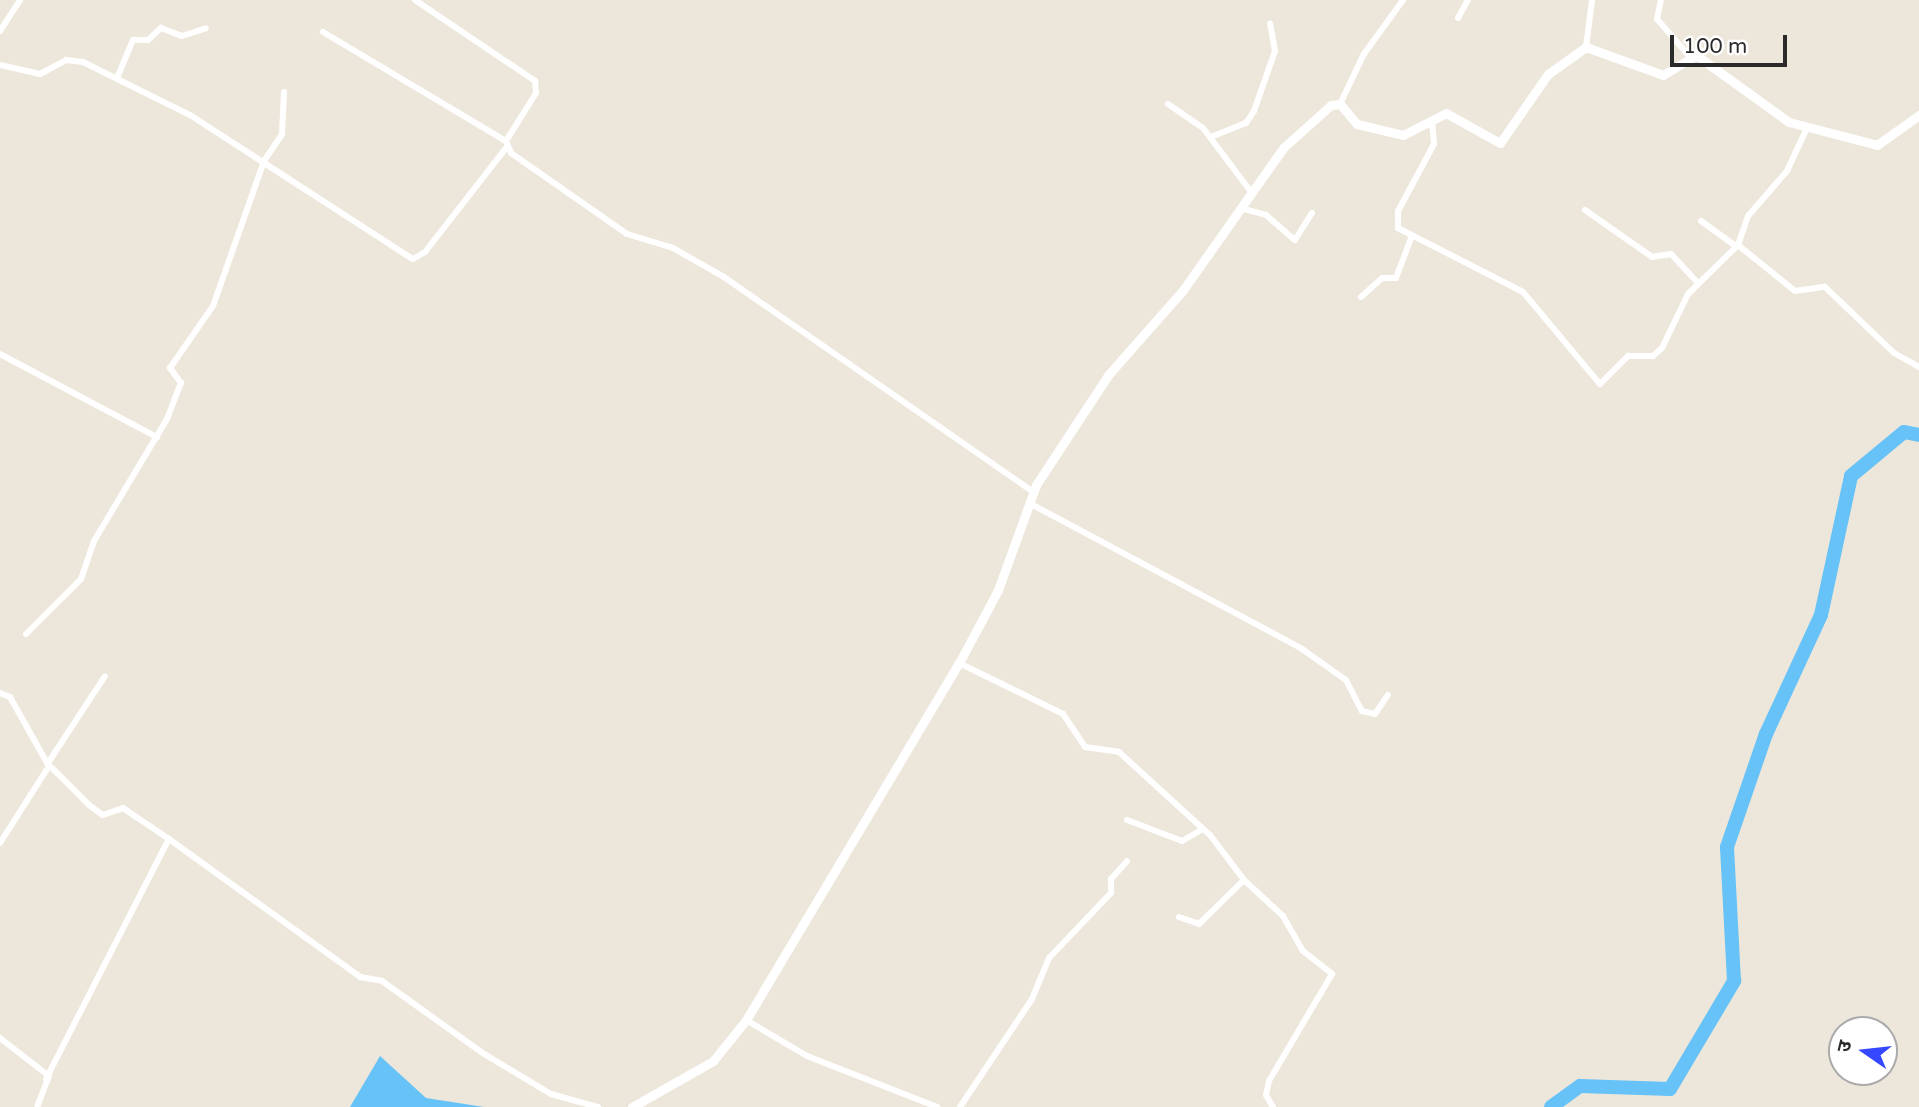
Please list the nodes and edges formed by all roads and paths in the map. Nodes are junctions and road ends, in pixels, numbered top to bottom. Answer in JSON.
{"nodes":[{"id":1,"x":20,"y":0,"type":"edge"},
{"id":2,"x":415,"y":0,"type":"edge"},
{"id":3,"x":1403,"y":0,"type":"edge"},
{"id":4,"x":1468,"y":0,"type":"edge"},
{"id":5,"x":1592,"y":0,"type":"edge"},
{"id":6,"x":1661,"y":0,"type":"edge"},
{"id":7,"x":1458,"y":18,"type":"dead end"},
{"id":8,"x":1270,"y":23,"type":"dead end"},
{"id":9,"x":206,"y":28,"type":"dead end"},
{"id":10,"x":0,"y":31,"type":"edge"},
{"id":11,"x":323,"y":32,"type":"dead end"},
{"id":12,"x":1586,"y":47,"type":"junction"},
{"id":13,"x":1690,"y":57,"type":"junction"},
{"id":14,"x":0,"y":65,"type":"edge"},
{"id":15,"x":117,"y":78,"type":"junction"},
{"id":16,"x":284,"y":92,"type":"dead end"},
{"id":17,"x":1168,"y":104,"type":"dead end"},
{"id":18,"x":1340,"y":104,"type":"junction"},
{"id":19,"x":1919,"y":115,"type":"edge"},
{"id":20,"x":1432,"y":121,"type":"junction"},
{"id":21,"x":1807,"y":128,"type":"junction"},
{"id":22,"x":1211,"y":137,"type":"junction"},
{"id":23,"x":506,"y":145,"type":"junction"},
{"id":24,"x":264,"y":161,"type":"junction"},
{"id":25,"x":1253,"y":195,"type":"junction"},
{"id":26,"x":1244,"y":209,"type":"junction"},
{"id":27,"x":1585,"y":210,"type":"dead end"},
{"id":28,"x":1312,"y":213,"type":"dead end"},
{"id":29,"x":1701,"y":221,"type":"dead end"},
{"id":30,"x":1411,"y":238,"type":"junction"},
{"id":31,"x":1738,"y":246,"type":"junction"},
{"id":32,"x":1698,"y":283,"type":"junction"},
{"id":33,"x":1361,"y":297,"type":"dead end"},
{"id":34,"x":0,"y":354,"type":"edge"},
{"id":35,"x":1919,"y":367,"type":"edge"},
{"id":36,"x":157,"y":437,"type":"junction"},
{"id":37,"x":1032,"y":491,"type":"junction"},
{"id":38,"x":1031,"y":504,"type":"junction"},
{"id":39,"x":26,"y":634,"type":"dead end"},
{"id":40,"x":959,"y":663,"type":"junction"},
{"id":41,"x":105,"y":676,"type":"dead end"},
{"id":42,"x":0,"y":693,"type":"edge"},
{"id":43,"x":1388,"y":695,"type":"dead end"},
{"id":44,"x":49,"y":763,"type":"junction"},
{"id":45,"x":1127,"y":820,"type":"dead end"},
{"id":46,"x":1203,"y":829,"type":"junction"},
{"id":47,"x":169,"y":839,"type":"junction"},
{"id":48,"x":0,"y":843,"type":"edge"},
{"id":49,"x":1127,"y":861,"type":"dead end"},
{"id":50,"x":1244,"y":880,"type":"junction"},
{"id":51,"x":1179,"y":917,"type":"dead end"},
{"id":52,"x":746,"y":1020,"type":"junction"},
{"id":53,"x":0,"y":1038,"type":"edge"},
{"id":54,"x":46,"y":1079,"type":"junction"},
{"id":55,"x":37,"y":1107,"type":"edge"},
{"id":56,"x":598,"y":1107,"type":"edge"},
{"id":57,"x":632,"y":1107,"type":"edge"},
{"id":58,"x":937,"y":1107,"type":"edge"},
{"id":59,"x":960,"y":1107,"type":"edge"},
{"id":60,"x":1273,"y":1107,"type":"edge"}],
"edges":[{"from":1,"to":10,"type":"street"},
{"from":2,"to":23,"type":"street"},
{"from":3,"to":18,"type":"street"},
{"from":4,"to":7,"type":"street"},
{"from":5,"to":12,"type":"street"},
{"from":6,"to":13,"type":"street"},
{"from":8,"to":22,"type":"street"},
{"from":9,"to":15,"type":"street"},
{"from":11,"to":23,"type":"street"},
{"from":12,"to":13,"type":"street"},
{"from":12,"to":20,"type":"street"},
{"from":13,"to":21,"type":"street"},
{"from":14,"to":15,"type":"street"},
{"from":15,"to":24,"type":"street"},
{"from":16,"to":24,"type":"street"},
{"from":17,"to":22,"type":"street"},
{"from":18,"to":20,"type":"street"},
{"from":18,"to":25,"type":"street"},
{"from":19,"to":21,"type":"street"},
{"from":20,"to":30,"type":"street"},
{"from":21,"to":31,"type":"street"},
{"from":22,"to":25,"type":"street"},
{"from":23,"to":24,"type":"street"},
{"from":23,"to":37,"type":"street"},
{"from":24,"to":36,"type":"street"},
{"from":25,"to":26,"type":"street"},
{"from":26,"to":28,"type":"street"},
{"from":26,"to":37,"type":"street"},
{"from":27,"to":32,"type":"street"},
{"from":29,"to":31,"type":"street"},
{"from":30,"to":32,"type":"street"},
{"from":30,"to":33,"type":"street"},
{"from":31,"to":32,"type":"street"},
{"from":31,"to":35,"type":"street"},
{"from":34,"to":36,"type":"street"},
{"from":36,"to":39,"type":"street"},
{"from":37,"to":38,"type":"street"},
{"from":38,"to":40,"type":"street"},
{"from":38,"to":43,"type":"street"},
{"from":40,"to":46,"type":"street"},
{"from":40,"to":52,"type":"street"},
{"from":41,"to":44,"type":"street"},
{"from":42,"to":44,"type":"street"},
{"from":44,"to":47,"type":"street"},
{"from":44,"to":48,"type":"street"},
{"from":45,"to":46,"type":"street"},
{"from":46,"to":50,"type":"street"},
{"from":47,"to":54,"type":"street"},
{"from":47,"to":56,"type":"street"},
{"from":49,"to":59,"type":"street"},
{"from":50,"to":51,"type":"street"},
{"from":50,"to":60,"type":"street"},
{"from":52,"to":57,"type":"street"},
{"from":52,"to":58,"type":"street"},
{"from":53,"to":54,"type":"street"},
{"from":54,"to":55,"type":"street"}]}
